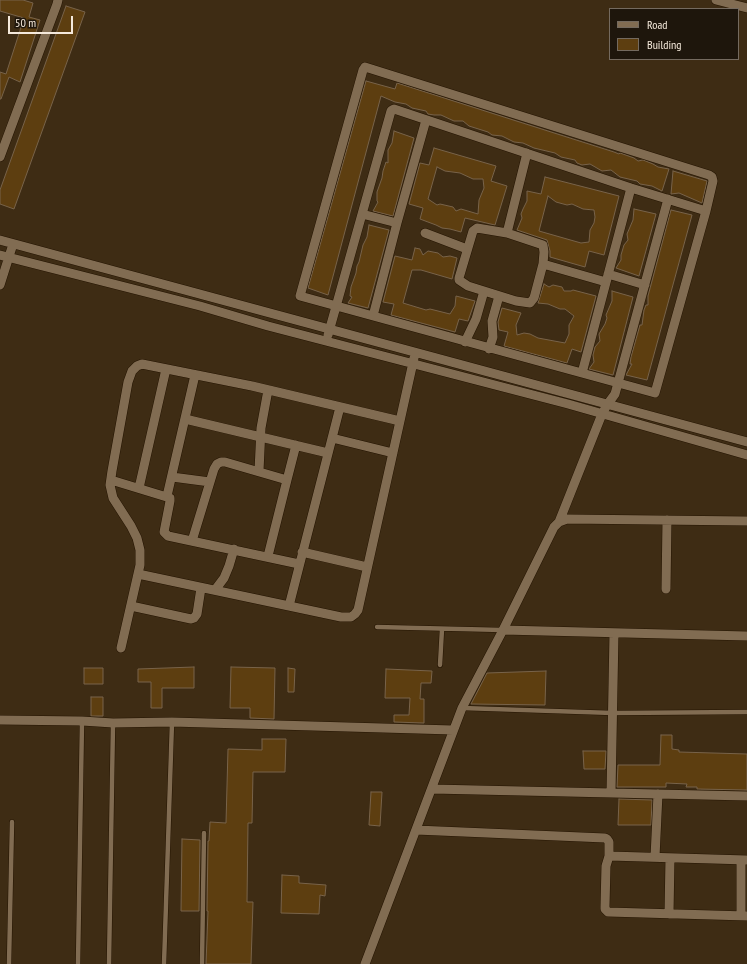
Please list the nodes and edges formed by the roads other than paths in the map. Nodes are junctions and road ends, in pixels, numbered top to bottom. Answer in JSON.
{"nodes":[{"id":1,"x":58,"y":0,"type":"edge"},
{"id":2,"x":716,"y":0,"type":"edge"},
{"id":3,"x":726,"y":2,"type":"edge"},
{"id":4,"x":747,"y":8,"type":"edge"},
{"id":5,"x":426,"y":120,"type":"junction"},
{"id":6,"x":527,"y":154,"type":"junction"},
{"id":7,"x":0,"y":157,"type":"edge"},
{"id":8,"x":631,"y":188,"type":"junction"},
{"id":9,"x":668,"y":199,"type":"junction"},
{"id":10,"x":706,"y":211,"type":"junction"},
{"id":11,"x":362,"y":214,"type":"junction"},
{"id":12,"x":397,"y":222,"type":"junction"},
{"id":13,"x":425,"y":233,"type":"dead end"},
{"id":14,"x":507,"y":233,"type":"junction"},
{"id":15,"x":0,"y":240,"type":"edge"},
{"id":16,"x":13,"y":244,"type":"junction"},
{"id":17,"x":467,"y":249,"type":"junction"},
{"id":18,"x":4,"y":257,"type":"edge"},
{"id":19,"x":543,"y":264,"type":"junction"},
{"id":20,"x":607,"y":278,"type":"junction"},
{"id":21,"x":0,"y":285,"type":"edge"},
{"id":22,"x":645,"y":285,"type":"junction"},
{"id":23,"x":484,"y":291,"type":"junction"},
{"id":24,"x":499,"y":296,"type":"junction"},
{"id":25,"x":336,"y":306,"type":"junction"},
{"id":26,"x":373,"y":316,"type":"junction"},
{"id":27,"x":329,"y":329,"type":"junction"},
{"id":28,"x":327,"y":341,"type":"junction"},
{"id":29,"x":465,"y":342,"type":"junction"},
{"id":30,"x":490,"y":348,"type":"junction"},
{"id":31,"x":415,"y":352,"type":"junction"},
{"id":32,"x":413,"y":363,"type":"junction"},
{"id":33,"x":166,"y":369,"type":"junction"},
{"id":34,"x":582,"y":373,"type":"junction"},
{"id":35,"x":195,"y":375,"type":"junction"},
{"id":36,"x":618,"y":383,"type":"junction"},
{"id":37,"x":268,"y":390,"type":"junction"},
{"id":38,"x":607,"y":405,"type":"junction"},
{"id":39,"x":340,"y":407,"type":"junction"},
{"id":40,"x":602,"y":414,"type":"junction"},
{"id":41,"x":185,"y":419,"type":"junction"},
{"id":42,"x":400,"y":421,"type":"junction"},
{"id":43,"x":261,"y":437,"type":"junction"},
{"id":44,"x":332,"y":438,"type":"junction"},
{"id":45,"x":747,"y":442,"type":"edge"},
{"id":46,"x":296,"y":445,"type":"junction"},
{"id":47,"x":328,"y":453,"type":"junction"},
{"id":48,"x":393,"y":453,"type":"junction"},
{"id":49,"x":747,"y":455,"type":"edge"},
{"id":50,"x":260,"y":472,"type":"junction"},
{"id":51,"x":172,"y":477,"type":"junction"},
{"id":52,"x":111,"y":480,"type":"junction"},
{"id":53,"x":287,"y":480,"type":"junction"},
{"id":54,"x":210,"y":482,"type":"junction"},
{"id":55,"x":139,"y":488,"type":"junction"},
{"id":56,"x":167,"y":496,"type":"junction"},
{"id":57,"x":666,"y":520,"type":"junction"},
{"id":58,"x":747,"y":520,"type":"edge"},
{"id":59,"x":559,"y":522,"type":"junction"},
{"id":60,"x":192,"y":541,"type":"junction"},
{"id":61,"x":234,"y":549,"type":"junction"},
{"id":62,"x":302,"y":552,"type":"junction"},
{"id":63,"x":268,"y":556,"type":"junction"},
{"id":64,"x":299,"y":564,"type":"junction"},
{"id":65,"x":368,"y":567,"type":"junction"},
{"id":66,"x":138,"y":574,"type":"junction"},
{"id":67,"x":200,"y":588,"type":"junction"},
{"id":68,"x":666,"y":589,"type":"dead end"},
{"id":69,"x":215,"y":590,"type":"junction"},
{"id":70,"x":131,"y":606,"type":"junction"},
{"id":71,"x":289,"y":606,"type":"junction"},
{"id":72,"x":377,"y":627,"type":"dead end"},
{"id":73,"x":442,"y":628,"type":"junction"},
{"id":74,"x":503,"y":630,"type":"junction"},
{"id":75,"x":614,"y":633,"type":"junction"},
{"id":76,"x":747,"y":636,"type":"edge"},
{"id":77,"x":121,"y":648,"type":"dead end"},
{"id":78,"x":440,"y":665,"type":"dead end"},
{"id":79,"x":462,"y":708,"type":"junction"},
{"id":80,"x":613,"y":712,"type":"junction"},
{"id":81,"x":747,"y":712,"type":"edge"},
{"id":82,"x":0,"y":720,"type":"edge"},
{"id":83,"x":82,"y":721,"type":"junction"},
{"id":84,"x":172,"y":722,"type":"junction"},
{"id":85,"x":113,"y":723,"type":"junction"},
{"id":86,"x":453,"y":730,"type":"junction"},
{"id":87,"x":432,"y":789,"type":"junction"},
{"id":88,"x":611,"y":793,"type":"junction"},
{"id":89,"x":658,"y":794,"type":"junction"},
{"id":90,"x":747,"y":796,"type":"edge"},
{"id":91,"x":12,"y":822,"type":"dead end"},
{"id":92,"x":416,"y":830,"type":"junction"},
{"id":93,"x":204,"y":833,"type":"dead end"},
{"id":94,"x":609,"y":856,"type":"junction"},
{"id":95,"x":655,"y":857,"type":"junction"},
{"id":96,"x":670,"y":858,"type":"junction"},
{"id":97,"x":744,"y":860,"type":"edge"},
{"id":98,"x":669,"y":914,"type":"junction"},
{"id":99,"x":744,"y":916,"type":"edge"},
{"id":100,"x":9,"y":964,"type":"edge"},
{"id":101,"x":78,"y":964,"type":"edge"},
{"id":102,"x":109,"y":964,"type":"edge"},
{"id":103,"x":164,"y":964,"type":"edge"},
{"id":104,"x":202,"y":964,"type":"edge"},
{"id":105,"x":365,"y":964,"type":"edge"}],
"edges":[{"from":1,"to":7,"type":"street"},
{"from":2,"to":3,"type":"street"},
{"from":3,"to":4,"type":"street"},
{"from":5,"to":6,"type":"street"},
{"from":5,"to":11,"type":"street"},
{"from":5,"to":12,"type":"street"},
{"from":6,"to":8,"type":"street"},
{"from":6,"to":14,"type":"street"},
{"from":8,"to":9,"type":"street"},
{"from":8,"to":20,"type":"street"},
{"from":9,"to":10,"type":"street"},
{"from":9,"to":22,"type":"street"},
{"from":10,"to":25,"type":"street"},
{"from":10,"to":36,"type":"street"},
{"from":11,"to":12,"type":"street"},
{"from":11,"to":25,"type":"street"},
{"from":12,"to":26,"type":"street"},
{"from":13,"to":17,"type":"street"},
{"from":14,"to":17,"type":"street"},
{"from":14,"to":19,"type":"street"},
{"from":15,"to":16,"type":"street"},
{"from":16,"to":18,"type":"street"},
{"from":16,"to":27,"type":"street"},
{"from":17,"to":23,"type":"street"},
{"from":18,"to":21,"type":"street"},
{"from":18,"to":28,"type":"street"},
{"from":19,"to":20,"type":"street"},
{"from":19,"to":24,"type":"street"},
{"from":20,"to":22,"type":"street"},
{"from":20,"to":34,"type":"street"},
{"from":22,"to":36,"type":"street"},
{"from":23,"to":24,"type":"street"},
{"from":23,"to":29,"type":"street"},
{"from":24,"to":30,"type":"street"},
{"from":25,"to":26,"type":"street"},
{"from":25,"to":27,"type":"street"},
{"from":26,"to":29,"type":"street"},
{"from":27,"to":28,"type":"street"},
{"from":27,"to":31,"type":"street"},
{"from":28,"to":32,"type":"street"},
{"from":29,"to":30,"type":"street"},
{"from":30,"to":34,"type":"street"},
{"from":31,"to":32,"type":"street"},
{"from":31,"to":38,"type":"street"},
{"from":32,"to":40,"type":"street"},
{"from":32,"to":42,"type":"street"},
{"from":33,"to":35,"type":"street"},
{"from":33,"to":52,"type":"street"},
{"from":33,"to":55,"type":"street"},
{"from":34,"to":36,"type":"street"},
{"from":35,"to":37,"type":"street"},
{"from":35,"to":41,"type":"street"},
{"from":36,"to":38,"type":"street"},
{"from":37,"to":39,"type":"street"},
{"from":37,"to":43,"type":"street"},
{"from":38,"to":40,"type":"street"},
{"from":38,"to":45,"type":"street"},
{"from":39,"to":42,"type":"street"},
{"from":39,"to":44,"type":"street"},
{"from":40,"to":49,"type":"street"},
{"from":40,"to":59,"type":"street"},
{"from":41,"to":43,"type":"street"},
{"from":41,"to":51,"type":"street"},
{"from":42,"to":48,"type":"street"},
{"from":43,"to":46,"type":"street"},
{"from":43,"to":50,"type":"street"},
{"from":44,"to":47,"type":"street"},
{"from":44,"to":48,"type":"street"},
{"from":46,"to":47,"type":"street"},
{"from":46,"to":53,"type":"street"},
{"from":47,"to":62,"type":"street"},
{"from":48,"to":65,"type":"street"},
{"from":50,"to":53,"type":"street"},
{"from":50,"to":54,"type":"street"},
{"from":51,"to":54,"type":"street"},
{"from":51,"to":56,"type":"street"},
{"from":52,"to":55,"type":"street"},
{"from":52,"to":66,"type":"street"},
{"from":53,"to":63,"type":"street"},
{"from":54,"to":60,"type":"street"},
{"from":55,"to":56,"type":"street"},
{"from":56,"to":60,"type":"street"},
{"from":57,"to":58,"type":"street"},
{"from":57,"to":59,"type":"street"},
{"from":57,"to":68,"type":"street"},
{"from":59,"to":74,"type":"street"},
{"from":60,"to":61,"type":"street"},
{"from":61,"to":63,"type":"street"},
{"from":61,"to":69,"type":"street"},
{"from":62,"to":64,"type":"street"},
{"from":62,"to":65,"type":"street"},
{"from":63,"to":64,"type":"street"},
{"from":64,"to":71,"type":"street"},
{"from":65,"to":71,"type":"street"},
{"from":66,"to":67,"type":"street"},
{"from":66,"to":70,"type":"street"},
{"from":67,"to":69,"type":"street"},
{"from":67,"to":70,"type":"street"},
{"from":69,"to":71,"type":"street"},
{"from":70,"to":77,"type":"street"},
{"from":72,"to":73,"type":"lane"},
{"from":73,"to":74,"type":"lane"},
{"from":73,"to":78,"type":"lane"},
{"from":74,"to":75,"type":"street"},
{"from":74,"to":79,"type":"street"},
{"from":75,"to":76,"type":"street"},
{"from":75,"to":80,"type":"street"},
{"from":79,"to":80,"type":"lane"},
{"from":79,"to":86,"type":"street"},
{"from":80,"to":81,"type":"lane"},
{"from":80,"to":88,"type":"street"},
{"from":82,"to":83,"type":"street"},
{"from":83,"to":85,"type":"street"},
{"from":83,"to":101,"type":"lane"},
{"from":84,"to":85,"type":"street"},
{"from":84,"to":86,"type":"street"},
{"from":84,"to":103,"type":"lane"},
{"from":85,"to":102,"type":"lane"},
{"from":86,"to":87,"type":"street"},
{"from":87,"to":88,"type":"street"},
{"from":87,"to":92,"type":"street"},
{"from":88,"to":89,"type":"street"},
{"from":89,"to":90,"type":"street"},
{"from":89,"to":95,"type":"street"},
{"from":91,"to":100,"type":"lane"},
{"from":92,"to":94,"type":"street"},
{"from":92,"to":105,"type":"street"},
{"from":93,"to":104,"type":"lane"},
{"from":94,"to":95,"type":"street"},
{"from":94,"to":98,"type":"street"},
{"from":95,"to":96,"type":"street"},
{"from":96,"to":97,"type":"street"},
{"from":96,"to":98,"type":"street"},
{"from":97,"to":99,"type":"street"},
{"from":98,"to":99,"type":"street"}]}
